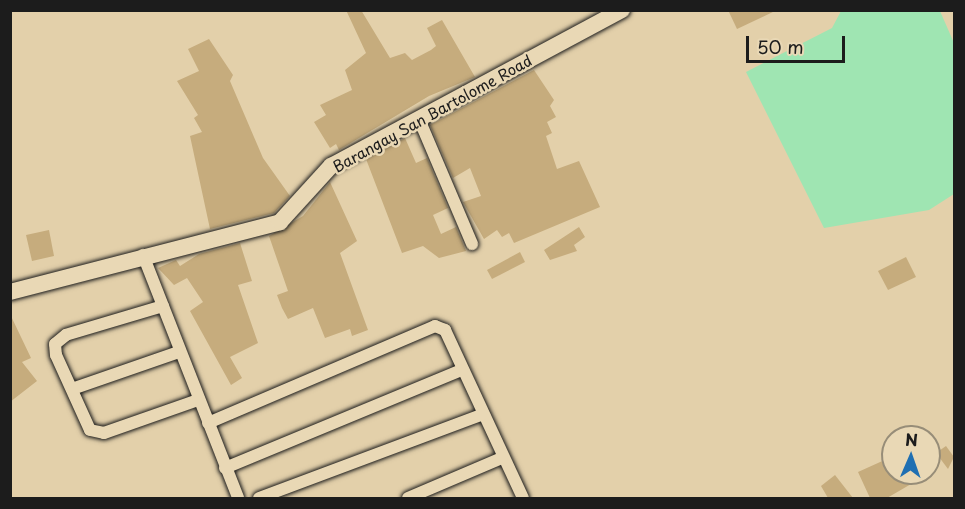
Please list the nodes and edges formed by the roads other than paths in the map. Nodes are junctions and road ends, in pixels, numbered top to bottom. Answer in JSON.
{"nodes":[{"id":1,"x":622,"y":10,"type":"edge"},
{"id":2,"x":419,"y":119,"type":"junction"},
{"id":3,"x":472,"y":244,"type":"dead end"},
{"id":4,"x":143,"y":255,"type":"junction"},
{"id":5,"x":11,"y":289,"type":"edge"},
{"id":6,"x":163,"y":306,"type":"junction"},
{"id":7,"x":179,"y":352,"type":"junction"},
{"id":8,"x":462,"y":370,"type":"junction"},
{"id":9,"x":72,"y":389,"type":"junction"},
{"id":10,"x":198,"y":400,"type":"junction"},
{"id":11,"x":481,"y":415,"type":"junction"},
{"id":12,"x":208,"y":423,"type":"junction"},
{"id":13,"x":502,"y":458,"type":"junction"},
{"id":14,"x":225,"y":468,"type":"junction"},
{"id":15,"x":238,"y":498,"type":"edge"},
{"id":16,"x":259,"y":498,"type":"edge"},
{"id":17,"x":408,"y":498,"type":"edge"},
{"id":18,"x":523,"y":498,"type":"edge"}],
"edges":[{"from":1,"to":2,"type":"street","name":"Barangay San Bartolome Road"},
{"from":2,"to":3,"type":"street"},
{"from":2,"to":4,"type":"street","name":"Barangay San Bartolome Road"},
{"from":4,"to":5,"type":"street","name":"Barangay San Bartolome Road"},
{"from":4,"to":6,"type":"street"},
{"from":6,"to":7,"type":"street"},
{"from":6,"to":9,"type":"street"},
{"from":7,"to":9,"type":"street"},
{"from":7,"to":10,"type":"street"},
{"from":8,"to":11,"type":"street"},
{"from":8,"to":12,"type":"street"},
{"from":8,"to":14,"type":"street"},
{"from":9,"to":10,"type":"street"},
{"from":10,"to":12,"type":"street"},
{"from":11,"to":13,"type":"street"},
{"from":11,"to":16,"type":"street"},
{"from":12,"to":14,"type":"street"},
{"from":13,"to":17,"type":"street"},
{"from":13,"to":18,"type":"street"},
{"from":14,"to":15,"type":"street"}]}
